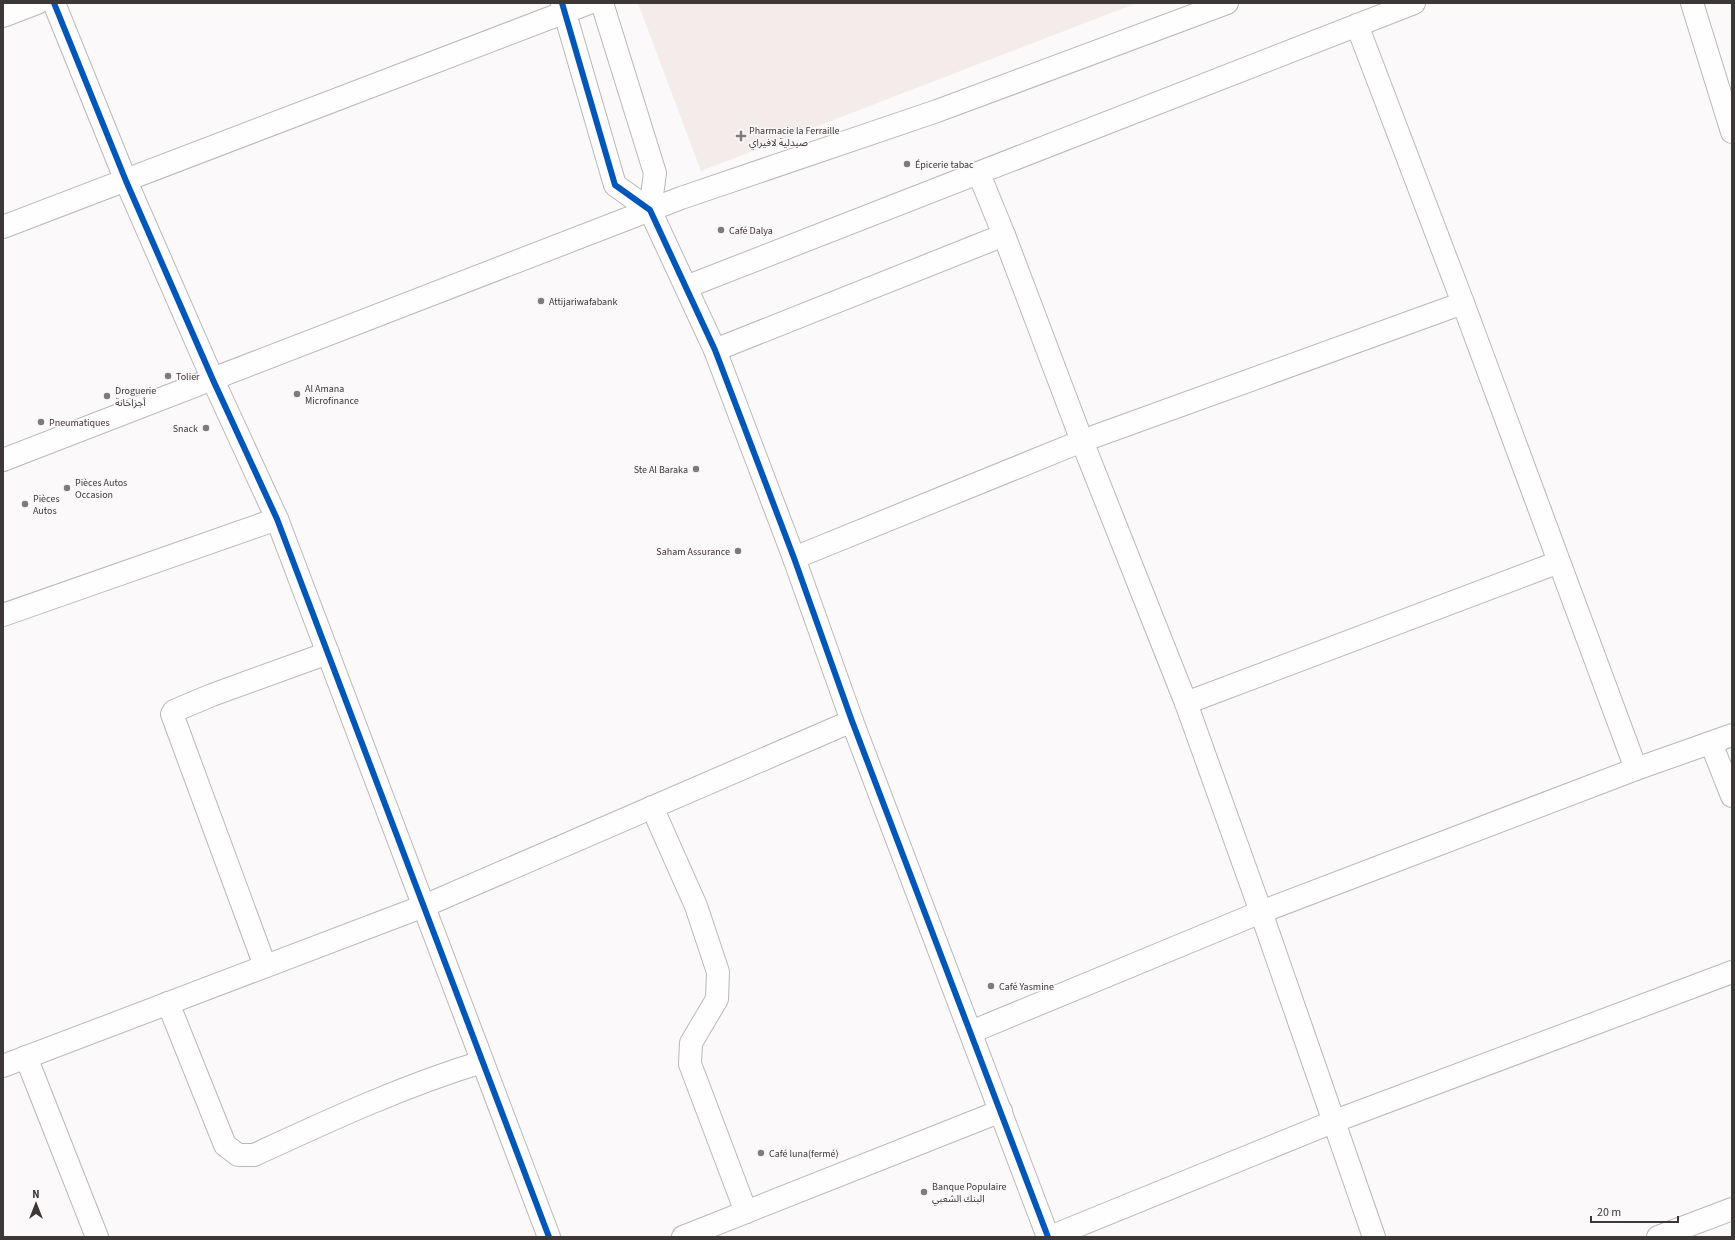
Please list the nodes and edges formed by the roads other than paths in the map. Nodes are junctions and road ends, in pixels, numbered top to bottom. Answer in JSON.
{"nodes":[{"id":1,"x":37,"y":3,"type":"edge"},
{"id":2,"x":54,"y":3,"type":"edge"},
{"id":3,"x":589,"y":3,"type":"edge"},
{"id":4,"x":602,"y":3,"type":"edge"},
{"id":5,"x":1227,"y":3,"type":"edge"},
{"id":6,"x":1414,"y":3,"type":"edge"},
{"id":7,"x":1692,"y":3,"type":"edge"},
{"id":8,"x":564,"y":7,"type":"edge"},
{"id":9,"x":3,"y":16,"type":"edge"},
{"id":10,"x":1356,"y":25,"type":"junction"},
{"id":11,"x":1732,"y":132,"type":"edge"},
{"id":12,"x":979,"y":174,"type":"junction"},
{"id":13,"x":126,"y":181,"type":"junction"},
{"id":14,"x":650,"y":210,"type":"junction"},
{"id":15,"x":3,"y":227,"type":"edge"},
{"id":16,"x":1004,"y":235,"type":"junction"},
{"id":17,"x":686,"y":286,"type":"junction"},
{"id":18,"x":1464,"y":303,"type":"junction"},
{"id":19,"x":715,"y":350,"type":"junction"},
{"id":20,"x":213,"y":380,"type":"junction"},
{"id":21,"x":1082,"y":441,"type":"junction"},
{"id":22,"x":3,"y":460,"type":"edge"},
{"id":23,"x":276,"y":519,"type":"junction"},
{"id":24,"x":794,"y":558,"type":"junction"},
{"id":25,"x":1559,"y":562,"type":"junction"},
{"id":26,"x":3,"y":615,"type":"edge"},
{"id":27,"x":328,"y":653,"type":"junction"},
{"id":28,"x":1186,"y":703,"type":"junction"},
{"id":29,"x":852,"y":721,"type":"junction"},
{"id":30,"x":1732,"y":735,"type":"edge"},
{"id":31,"x":1711,"y":743,"type":"junction"},
{"id":32,"x":1636,"y":769,"type":"junction"},
{"id":33,"x":1732,"y":796,"type":"edge"},
{"id":34,"x":652,"y":807,"type":"junction"},
{"id":35,"x":424,"y":906,"type":"junction"},
{"id":36,"x":1261,"y":912,"type":"junction"},
{"id":37,"x":265,"y":966,"type":"junction"},
{"id":38,"x":1731,"y":974,"type":"edge"},
{"id":39,"x":168,"y":1003,"type":"junction"},
{"id":40,"x":970,"y":1032,"type":"junction"},
{"id":41,"x":26,"y":1058,"type":"junction"},
{"id":42,"x":482,"y":1062,"type":"junction"},
{"id":43,"x":3,"y":1066,"type":"edge"},
{"id":44,"x":1001,"y":1111,"type":"junction"},
{"id":45,"x":1335,"y":1121,"type":"junction"},
{"id":46,"x":1732,"y":1209,"type":"edge"},
{"id":47,"x":746,"y":1212,"type":"junction"},
{"id":48,"x":1667,"y":1235,"type":"edge"},
{"id":49,"x":97,"y":1237,"type":"edge"},
{"id":50,"x":549,"y":1237,"type":"edge"},
{"id":51,"x":683,"y":1237,"type":"edge"},
{"id":52,"x":1049,"y":1237,"type":"edge"},
{"id":53,"x":1374,"y":1237,"type":"edge"}],
"edges":[{"from":1,"to":9,"type":"street"},
{"from":2,"to":13,"type":"street"},
{"from":3,"to":8,"type":"street"},
{"from":4,"to":14,"type":"street"},
{"from":5,"to":14,"type":"street"},
{"from":6,"to":10,"type":"street"},
{"from":7,"to":11,"type":"street"},
{"from":8,"to":13,"type":"street"},
{"from":8,"to":14,"type":"street"},
{"from":10,"to":12,"type":"street"},
{"from":10,"to":18,"type":"street"},
{"from":12,"to":16,"type":"street"},
{"from":12,"to":17,"type":"street"},
{"from":13,"to":15,"type":"street"},
{"from":13,"to":20,"type":"street"},
{"from":14,"to":17,"type":"street"},
{"from":14,"to":20,"type":"street"},
{"from":16,"to":19,"type":"street"},
{"from":16,"to":21,"type":"street"},
{"from":17,"to":19,"type":"street"},
{"from":18,"to":21,"type":"street"},
{"from":18,"to":25,"type":"street"},
{"from":19,"to":24,"type":"street"},
{"from":20,"to":22,"type":"street"},
{"from":20,"to":23,"type":"street"},
{"from":21,"to":24,"type":"street"},
{"from":21,"to":28,"type":"street"},
{"from":23,"to":26,"type":"street"},
{"from":23,"to":27,"type":"street"},
{"from":24,"to":29,"type":"street"},
{"from":25,"to":28,"type":"street"},
{"from":25,"to":32,"type":"street"},
{"from":27,"to":35,"type":"street"},
{"from":27,"to":37,"type":"street"},
{"from":28,"to":36,"type":"street"},
{"from":29,"to":34,"type":"street"},
{"from":29,"to":40,"type":"street"},
{"from":30,"to":31,"type":"street"},
{"from":31,"to":32,"type":"street"},
{"from":31,"to":33,"type":"street"},
{"from":32,"to":36,"type":"street"},
{"from":34,"to":35,"type":"street"},
{"from":34,"to":47,"type":"street"},
{"from":35,"to":37,"type":"street"},
{"from":35,"to":42,"type":"street"},
{"from":36,"to":40,"type":"street"},
{"from":36,"to":45,"type":"street"},
{"from":37,"to":39,"type":"street"},
{"from":38,"to":45,"type":"street"},
{"from":39,"to":41,"type":"street"},
{"from":39,"to":42,"type":"street"},
{"from":40,"to":44,"type":"street"},
{"from":41,"to":43,"type":"street"},
{"from":41,"to":49,"type":"street"},
{"from":42,"to":50,"type":"street"},
{"from":44,"to":47,"type":"street"},
{"from":44,"to":52,"type":"street"},
{"from":45,"to":52,"type":"street"},
{"from":45,"to":53,"type":"street"},
{"from":46,"to":48,"type":"street"},
{"from":47,"to":51,"type":"street"}]}
